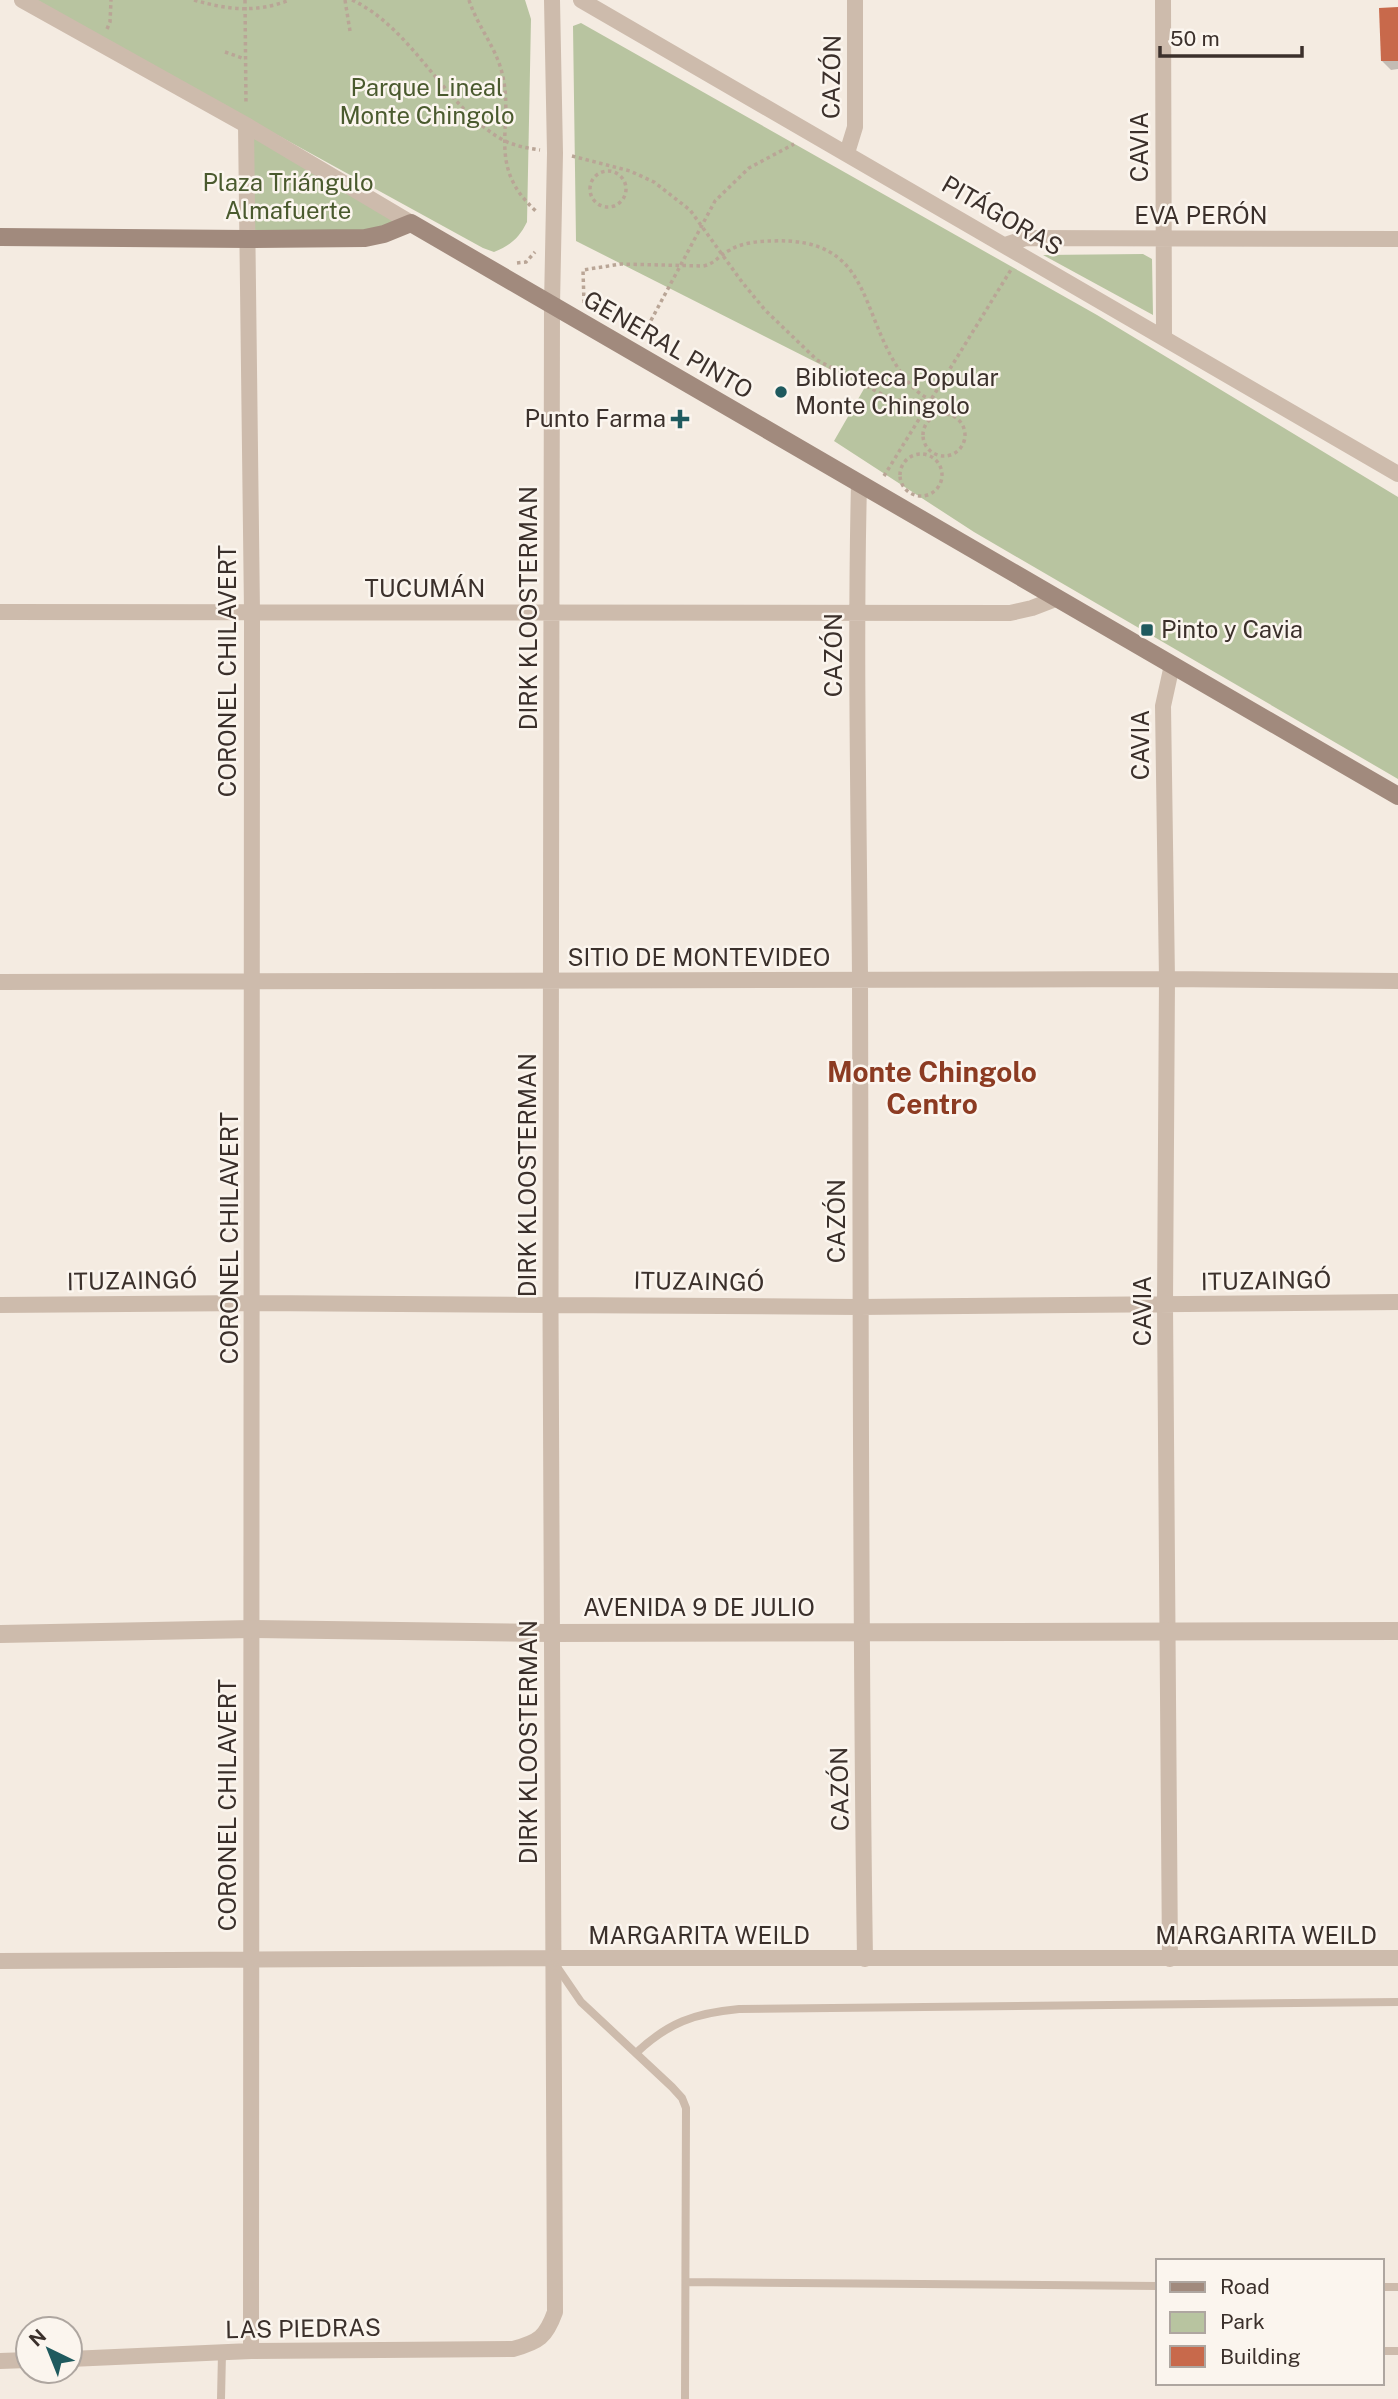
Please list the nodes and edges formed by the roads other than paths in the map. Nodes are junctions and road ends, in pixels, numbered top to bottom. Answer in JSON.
{"nodes":[{"id":1,"x":22,"y":0,"type":"edge"},
{"id":2,"x":552,"y":0,"type":"edge"},
{"id":3,"x":581,"y":0,"type":"edge"},
{"id":4,"x":855,"y":0,"type":"edge"},
{"id":5,"x":1163,"y":0,"type":"edge"},
{"id":6,"x":246,"y":125,"type":"junction"},
{"id":7,"x":847,"y":153,"type":"junction"},
{"id":8,"x":411,"y":223,"type":"junction"},
{"id":9,"x":0,"y":237,"type":"edge"},
{"id":10,"x":247,"y":239,"type":"junction"},
{"id":11,"x":1163,"y":239,"type":"junction"},
{"id":12,"x":1398,"y":239,"type":"edge"},
{"id":13,"x":1005,"y":245,"type":"junction"},
{"id":14,"x":552,"y":305,"type":"junction"},
{"id":15,"x":1164,"y":336,"type":"junction"},
{"id":16,"x":1398,"y":474,"type":"edge"},
{"id":17,"x":866,"y":489,"type":"junction"},
{"id":18,"x":1058,"y":598,"type":"junction"},
{"id":19,"x":552,"y":611,"type":"junction"},
{"id":20,"x":856,"y":611,"type":"junction"},
{"id":21,"x":0,"y":612,"type":"edge"},
{"id":22,"x":252,"y":612,"type":"junction"},
{"id":23,"x":1172,"y":665,"type":"junction"},
{"id":24,"x":1398,"y":796,"type":"edge"},
{"id":25,"x":1167,"y":979,"type":"junction"},
{"id":26,"x":860,"y":980,"type":"junction"},
{"id":27,"x":251,"y":981,"type":"junction"},
{"id":28,"x":1398,"y":981,"type":"edge"},
{"id":29,"x":0,"y":982,"type":"edge"},
{"id":30,"x":551,"y":982,"type":"junction"},
{"id":31,"x":1398,"y":1302,"type":"edge"},
{"id":32,"x":253,"y":1303,"type":"junction"},
{"id":33,"x":551,"y":1304,"type":"junction"},
{"id":34,"x":1166,"y":1304,"type":"junction"},
{"id":35,"x":0,"y":1305,"type":"edge"},
{"id":36,"x":859,"y":1307,"type":"junction"},
{"id":37,"x":252,"y":1629,"type":"junction"},
{"id":38,"x":860,"y":1631,"type":"junction"},
{"id":39,"x":1167,"y":1631,"type":"junction"},
{"id":40,"x":1398,"y":1631,"type":"edge"},
{"id":41,"x":551,"y":1633,"type":"junction"},
{"id":42,"x":0,"y":1634,"type":"edge"},
{"id":43,"x":551,"y":1958,"type":"junction"},
{"id":44,"x":1398,"y":1958,"type":"edge"},
{"id":45,"x":864,"y":1959,"type":"junction"},
{"id":46,"x":1170,"y":1959,"type":"junction"},
{"id":47,"x":250,"y":1961,"type":"junction"},
{"id":48,"x":0,"y":1962,"type":"edge"},
{"id":49,"x":1398,"y":2002,"type":"edge"},
{"id":50,"x":636,"y":2053,"type":"junction"},
{"id":51,"x":686,"y":2281,"type":"junction"},
{"id":52,"x":1156,"y":2286,"type":"edge"},
{"id":53,"x":535,"y":2343,"type":"joint"},
{"id":54,"x":251,"y":2351,"type":"junction"},
{"id":55,"x":222,"y":2353,"type":"junction"},
{"id":56,"x":84,"y":2358,"type":"edge"},
{"id":57,"x":221,"y":2399,"type":"edge"},
{"id":58,"x":685,"y":2399,"type":"edge"}],
"edges":[{"from":1,"to":6,"type":"street","name":"GENERAL PINTO"},
{"from":2,"to":14,"type":"street","name":"DIRK KLOOSTERMAN"},
{"from":3,"to":7,"type":"street","name":"PITÁGORAS"},
{"from":4,"to":7,"type":"street","name":"CAZÓN"},
{"from":5,"to":11,"type":"street","name":"CAVIA"},
{"from":6,"to":8,"type":"street","name":"GENERAL PINTO"},
{"from":6,"to":10,"type":"street","name":"CORONEL CHILAVERT"},
{"from":7,"to":13,"type":"street","name":"PITÁGORAS"},
{"from":8,"to":10,"type":"main road"},
{"from":8,"to":14,"type":"main road","name":"GENERAL PINTO"},
{"from":9,"to":10,"type":"main road"},
{"from":10,"to":22,"type":"street","name":"CORONEL CHILAVERT"},
{"from":11,"to":12,"type":"street","name":"EVA PERÓN"},
{"from":11,"to":13,"type":"street","name":"EVA PERÓN"},
{"from":11,"to":15,"type":"street","name":"CAVIA"},
{"from":13,"to":15,"type":"street","name":"PITÁGORAS"},
{"from":14,"to":17,"type":"main road","name":"GENERAL PINTO"},
{"from":14,"to":19,"type":"street","name":"DIRK KLOOSTERMAN"},
{"from":15,"to":16,"type":"street","name":"PITÁGORAS"},
{"from":17,"to":18,"type":"main road","name":"GENERAL PINTO"},
{"from":17,"to":20,"type":"street","name":"CAZÓN"},
{"from":18,"to":20,"type":"street","name":"TUCUMÁN"},
{"from":18,"to":23,"type":"main road","name":"GENERAL PINTO"},
{"from":19,"to":20,"type":"street","name":"TUCUMÁN"},
{"from":19,"to":22,"type":"street","name":"TUCUMÁN"},
{"from":19,"to":30,"type":"street","name":"DIRK KLOOSTERMAN"},
{"from":20,"to":26,"type":"street","name":"CAZÓN"},
{"from":21,"to":22,"type":"street","name":"TUCUMÁN"},
{"from":22,"to":27,"type":"street","name":"CORONEL CHILAVERT"},
{"from":23,"to":24,"type":"main road","name":"GENERAL PINTO"},
{"from":23,"to":25,"type":"street","name":"CAVIA"},
{"from":25,"to":26,"type":"street","name":"SITIO DE MONTEVIDEO"},
{"from":25,"to":28,"type":"street","name":"SITIO DE MONTEVIDEO"},
{"from":25,"to":34,"type":"street","name":"CAVIA"},
{"from":26,"to":30,"type":"street","name":"SITIO DE MONTEVIDEO"},
{"from":26,"to":36,"type":"street","name":"CAZÓN"},
{"from":27,"to":29,"type":"street","name":"SITIO DE MONTEVIDEO"},
{"from":27,"to":30,"type":"street","name":"SITIO DE MONTEVIDEO"},
{"from":27,"to":32,"type":"street","name":"CORONEL CHILAVERT"},
{"from":30,"to":33,"type":"street","name":"DIRK KLOOSTERMAN"},
{"from":31,"to":34,"type":"street","name":"ITUZAINGÓ"},
{"from":32,"to":33,"type":"street","name":"ITUZAINGÓ"},
{"from":32,"to":35,"type":"street","name":"ITUZAINGÓ"},
{"from":32,"to":37,"type":"street","name":"CORONEL CHILAVERT"},
{"from":33,"to":36,"type":"street","name":"ITUZAINGÓ"},
{"from":33,"to":41,"type":"street","name":"DIRK KLOOSTERMAN"},
{"from":34,"to":36,"type":"street","name":"ITUZAINGÓ"},
{"from":34,"to":39,"type":"street","name":"CAVIA"},
{"from":36,"to":38,"type":"street","name":"CAZÓN"},
{"from":37,"to":41,"type":"street","name":"AVENIDA 9 DE JULIO"},
{"from":37,"to":42,"type":"street","name":"AVENIDA 9 DE JULIO"},
{"from":37,"to":47,"type":"street","name":"CORONEL CHILAVERT"},
{"from":38,"to":39,"type":"street","name":"AVENIDA 9 DE JULIO"},
{"from":38,"to":41,"type":"street","name":"AVENIDA 9 DE JULIO"},
{"from":38,"to":45,"type":"street","name":"CAZÓN"},
{"from":39,"to":40,"type":"street","name":"AVENIDA 9 DE JULIO"},
{"from":39,"to":46,"type":"street","name":"CAVIA"},
{"from":41,"to":43,"type":"street","name":"DIRK KLOOSTERMAN"},
{"from":43,"to":45,"type":"street","name":"MARGARITA WEILD"},
{"from":43,"to":47,"type":"street","name":"MARGARITA WEILD"},
{"from":43,"to":50,"type":"lane"},
{"from":43,"to":53,"type":"street","name":"DIRK KLOOSTERMAN"},
{"from":44,"to":46,"type":"street","name":"MARGARITA WEILD"},
{"from":45,"to":46,"type":"street","name":"MARGARITA WEILD"},
{"from":47,"to":48,"type":"street","name":"MARGARITA WEILD"},
{"from":47,"to":54,"type":"street","name":"CORONEL CHILAVERT"},
{"from":49,"to":50,"type":"lane"},
{"from":50,"to":51,"type":"lane"},
{"from":51,"to":52,"type":"lane"},
{"from":51,"to":58,"type":"lane"},
{"from":53,"to":54,"type":"street","name":"LAS PIEDRAS"},
{"from":54,"to":55,"type":"street","name":"LAS PIEDRAS"},
{"from":55,"to":56,"type":"street","name":"LAS PIEDRAS"},
{"from":55,"to":57,"type":"lane"}]}
